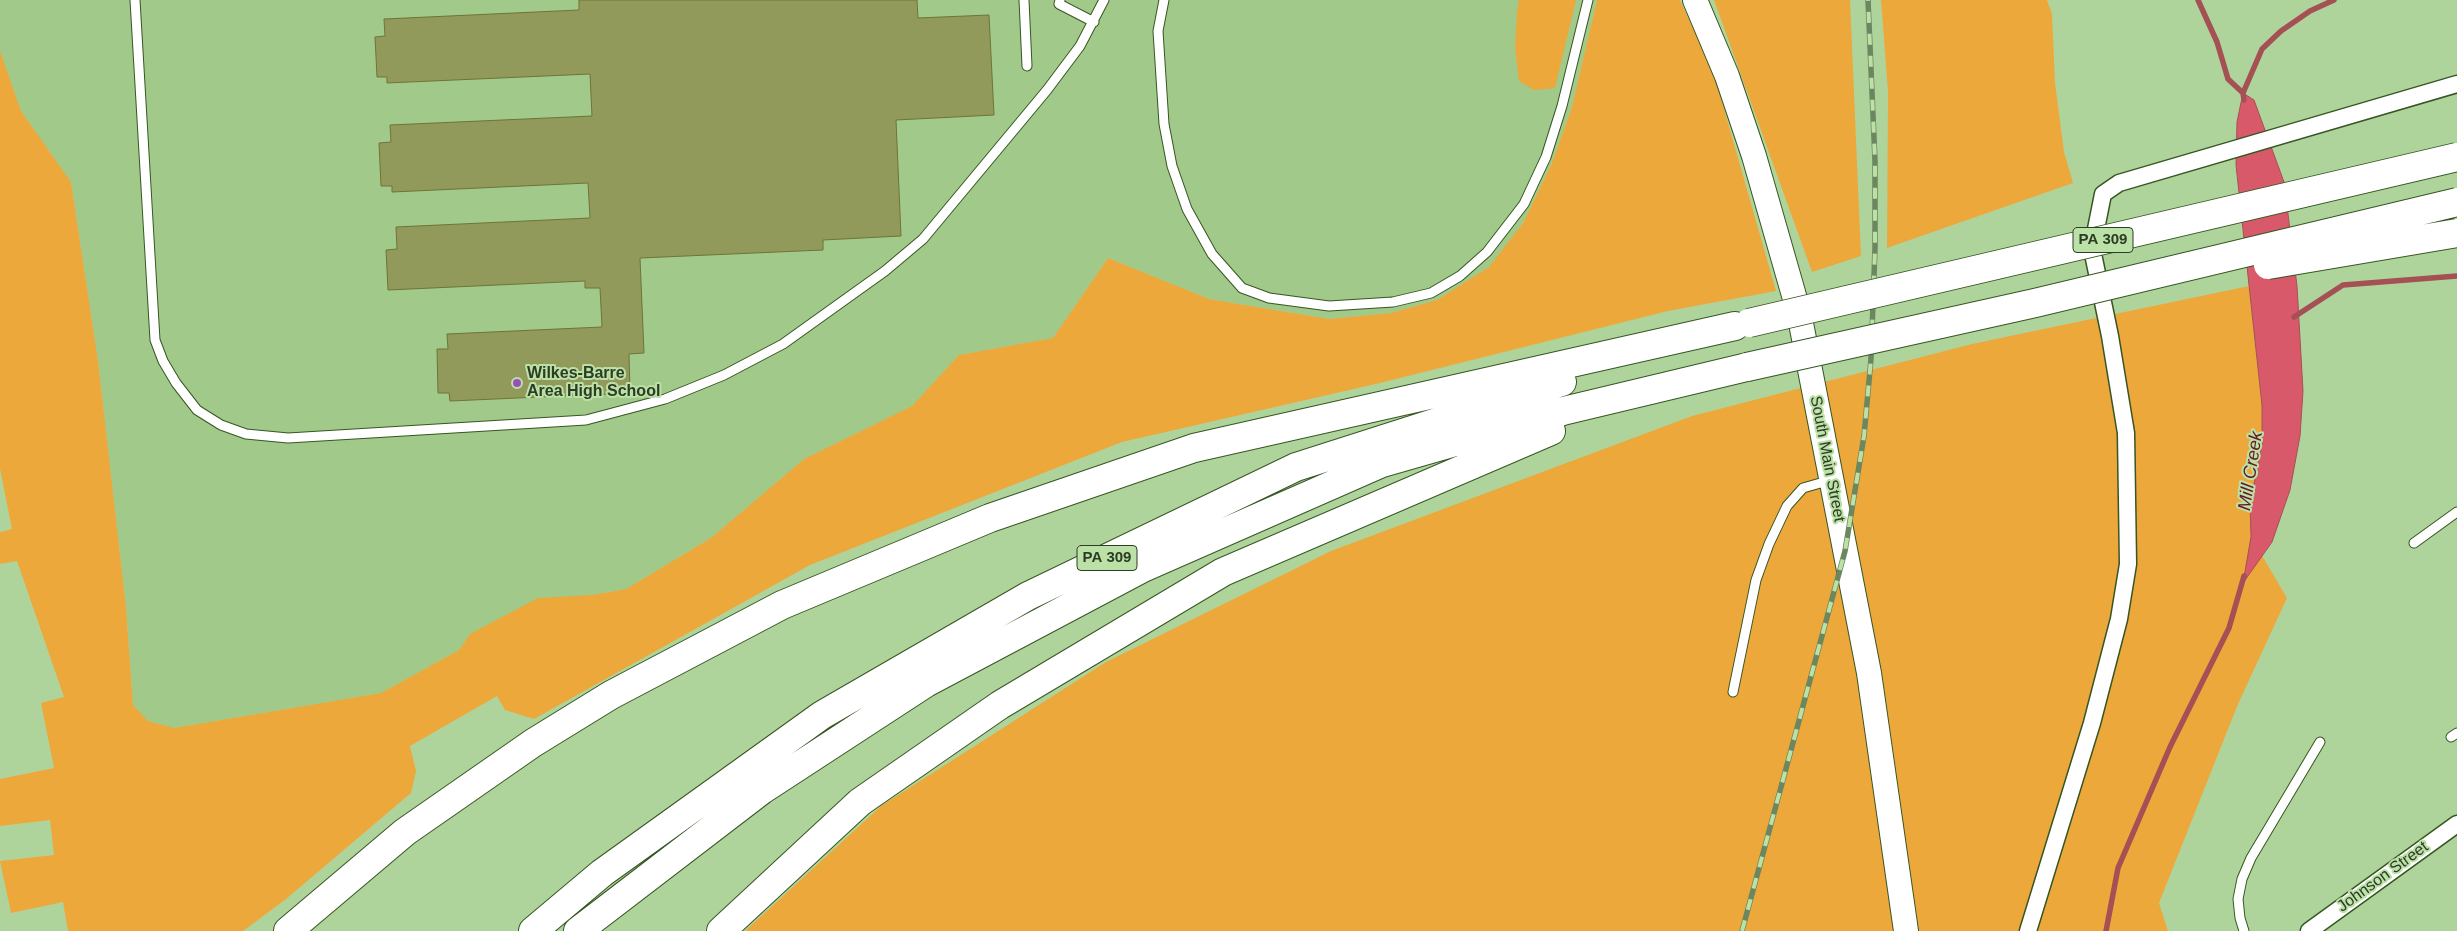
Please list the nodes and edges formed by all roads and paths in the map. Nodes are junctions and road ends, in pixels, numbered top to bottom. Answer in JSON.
{"nodes":[{"id":1,"x":135,"y":0,"type":"edge"},
{"id":2,"x":1024,"y":0,"type":"edge"},
{"id":3,"x":1104,"y":0,"type":"edge"},
{"id":4,"x":1164,"y":0,"type":"edge"},
{"id":5,"x":1588,"y":0,"type":"edge"},
{"id":6,"x":1695,"y":0,"type":"edge"},
{"id":7,"x":1056,"y":1,"type":"edge"},
{"id":8,"x":1094,"y":22,"type":"junction"},
{"id":9,"x":1028,"y":66,"type":"dead end"},
{"id":10,"x":2457,"y":84,"type":"edge"},
{"id":11,"x":2457,"y":157,"type":"edge"},
{"id":12,"x":2457,"y":202,"type":"edge"},
{"id":13,"x":2457,"y":233,"type":"edge"},
{"id":14,"x":2035,"y":303,"type":"junction"},
{"id":15,"x":1742,"y":324,"type":"junction"},
{"id":16,"x":1747,"y":367,"type":"junction"},
{"id":17,"x":1831,"y":480,"type":"junction"},
{"id":18,"x":2457,"y":512,"type":"edge"},
{"id":19,"x":2414,"y":544,"type":"dead end"},
{"id":20,"x":1733,"y":692,"type":"dead end"},
{"id":21,"x":2320,"y":742,"type":"dead end"},
{"id":22,"x":2457,"y":824,"type":"edge"},
{"id":23,"x":288,"y":930,"type":"edge"},
{"id":24,"x":534,"y":931,"type":"edge"},
{"id":25,"x":578,"y":931,"type":"edge"},
{"id":26,"x":721,"y":931,"type":"edge"},
{"id":27,"x":1906,"y":931,"type":"edge"},
{"id":28,"x":2028,"y":931,"type":"edge"},
{"id":29,"x":2244,"y":931,"type":"edge"},
{"id":30,"x":2309,"y":931,"type":"edge"}],
"edges":[{"from":1,"to":8,"type":"lane"},
{"from":2,"to":9,"type":"lane"},
{"from":3,"to":8,"type":"lane"},
{"from":4,"to":5,"type":"lane"},
{"from":6,"to":17,"type":"main road","name":"South Main Street"},
{"from":7,"to":8,"type":"lane"},
{"from":10,"to":28,"type":"street"},
{"from":11,"to":15,"type":"highway","number":"PA 309","bridge":true},
{"from":12,"to":14,"type":"highway","number":"PA 309","bridge":true},
{"from":13,"to":14,"type":"highway","bridge":true},
{"from":14,"to":16,"type":"highway","number":"PA 309","bridge":true},
{"from":15,"to":23,"type":"highway"},
{"from":15,"to":24,"type":"highway","number":"PA 309"},
{"from":16,"to":25,"type":"highway","number":"PA 309"},
{"from":16,"to":26,"type":"highway"},
{"from":17,"to":20,"type":"lane"},
{"from":17,"to":27,"type":"main road","name":"South Main Street"},
{"from":18,"to":19,"type":"lane"},
{"from":21,"to":29,"type":"lane"},
{"from":22,"to":30,"type":"street","name":"Johnson Street"}]}
